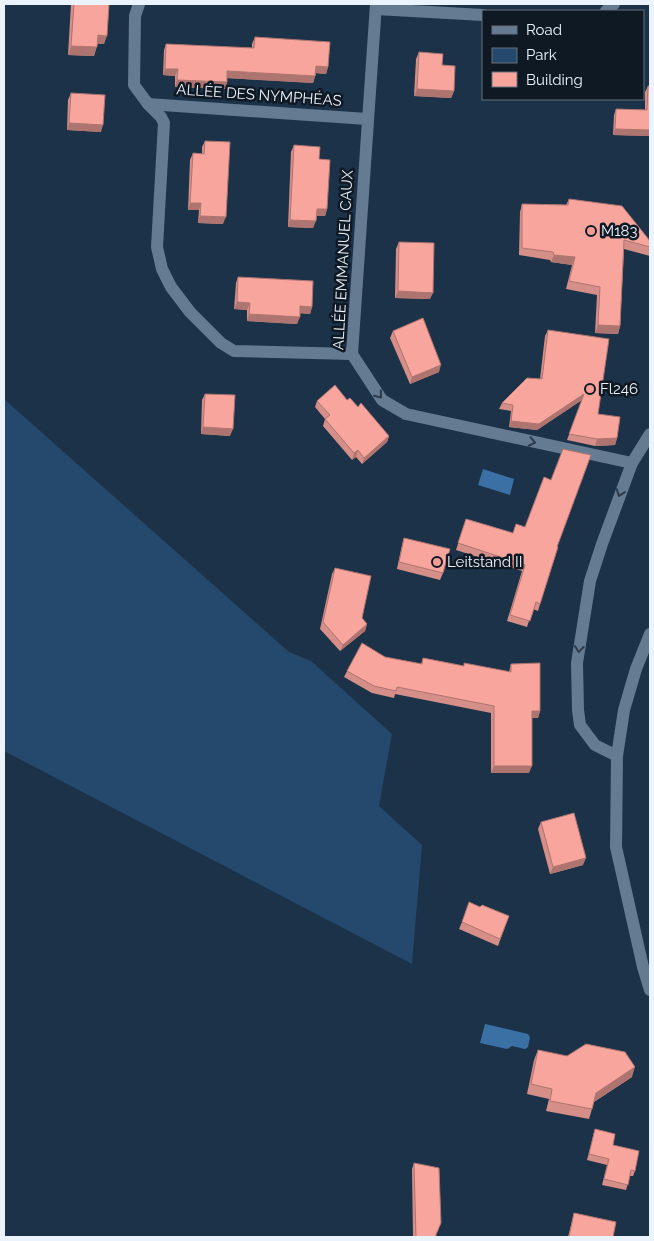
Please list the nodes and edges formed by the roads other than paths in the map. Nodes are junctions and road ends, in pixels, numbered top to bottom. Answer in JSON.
{"nodes":[{"id":1,"x":139,"y":4,"type":"edge"},
{"id":2,"x":376,"y":7,"type":"edge"},
{"id":3,"x":482,"y":15,"type":"edge"},
{"id":4,"x":148,"y":104,"type":"junction"},
{"id":5,"x":367,"y":119,"type":"junction"},
{"id":6,"x":352,"y":354,"type":"junction"},
{"id":7,"x":650,"y":434,"type":"edge"},
{"id":8,"x":632,"y":463,"type":"junction"},
{"id":9,"x":650,"y":634,"type":"edge"},
{"id":10,"x":617,"y":756,"type":"junction"},
{"id":11,"x":650,"y":990,"type":"edge"}],
"edges":[{"from":1,"to":4,"type":"street"},
{"from":2,"to":3,"type":"street"},
{"from":2,"to":5,"type":"street","name":"ALLÉE EMMANUEL CAUX"},
{"from":4,"to":5,"type":"street","name":"ALLÉE DES NYMPHÉAS"},
{"from":4,"to":6,"type":"street"},
{"from":5,"to":6,"type":"street","name":"ALLÉE EMMANUEL CAUX"},
{"from":6,"to":8,"type":"street","name":"ALLÉE EMMANUEL CAUX","one_way":true},
{"from":7,"to":8,"type":"street"},
{"from":8,"to":10,"type":"street","one_way":true},
{"from":9,"to":10,"type":"street"},
{"from":10,"to":11,"type":"street"}]}
